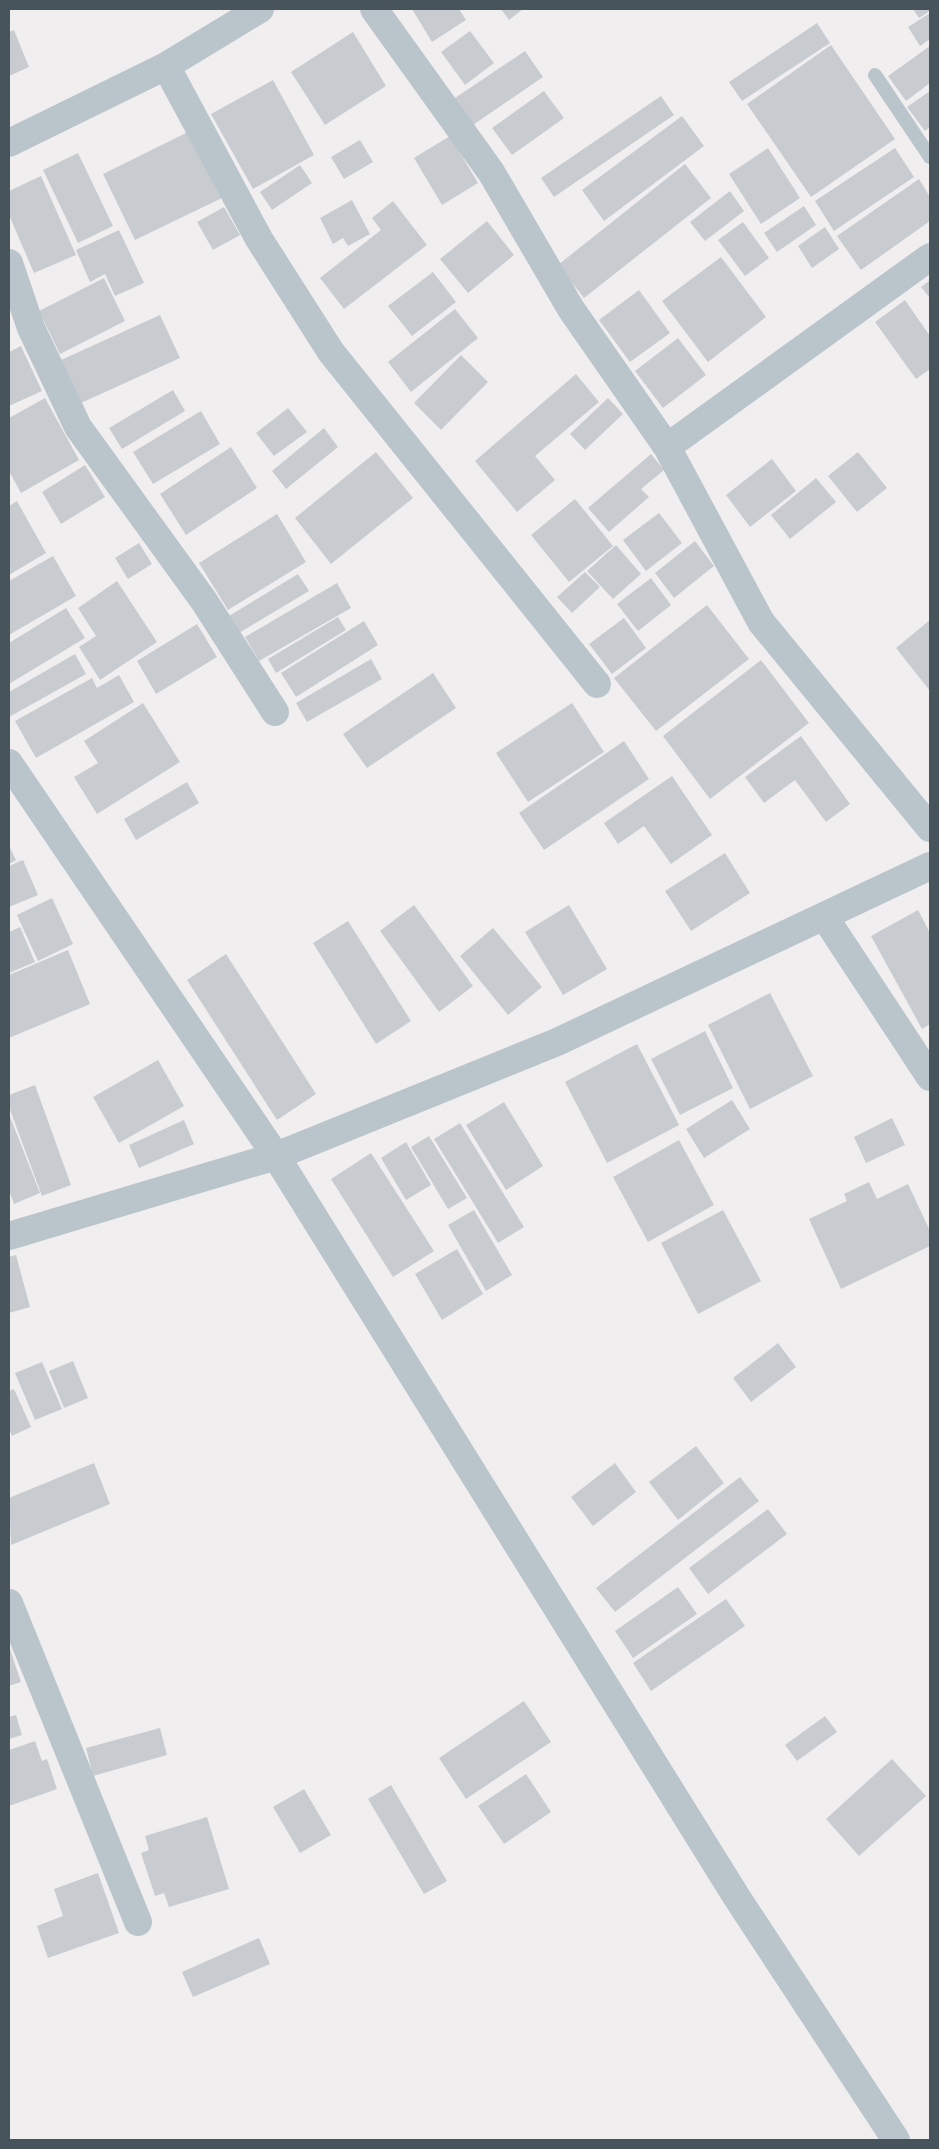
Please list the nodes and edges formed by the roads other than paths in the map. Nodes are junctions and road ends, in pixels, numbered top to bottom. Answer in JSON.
{"nodes":[{"id":1,"x":260,"y":9,"type":"edge"},
{"id":2,"x":374,"y":9,"type":"edge"},
{"id":3,"x":166,"y":66,"type":"junction"},
{"id":4,"x":875,"y":75,"type":"dead end"},
{"id":5,"x":9,"y":143,"type":"edge"},
{"id":6,"x":930,"y":157,"type":"edge"},
{"id":7,"x":930,"y":256,"type":"edge"},
{"id":8,"x":9,"y":263,"type":"edge"},
{"id":9,"x":667,"y":447,"type":"junction"},
{"id":10,"x":597,"y":684,"type":"dead end"},
{"id":11,"x":275,"y":712,"type":"dead end"},
{"id":12,"x":9,"y":762,"type":"edge"},
{"id":13,"x":930,"y":828,"type":"edge"},
{"id":14,"x":930,"y":866,"type":"edge"},
{"id":15,"x":824,"y":916,"type":"junction"},
{"id":16,"x":930,"y":1077,"type":"edge"},
{"id":17,"x":276,"y":1156,"type":"junction"},
{"id":18,"x":9,"y":1236,"type":"edge"},
{"id":19,"x":9,"y":1603,"type":"edge"},
{"id":20,"x":138,"y":1922,"type":"dead end"},
{"id":21,"x":896,"y":2140,"type":"edge"}],
"edges":[{"from":1,"to":3,"type":"street"},
{"from":2,"to":9,"type":"street"},
{"from":3,"to":5,"type":"street"},
{"from":3,"to":10,"type":"street"},
{"from":4,"to":6,"type":"lane"},
{"from":7,"to":9,"type":"street"},
{"from":8,"to":11,"type":"street"},
{"from":9,"to":13,"type":"street"},
{"from":12,"to":17,"type":"street"},
{"from":14,"to":15,"type":"street"},
{"from":15,"to":16,"type":"street"},
{"from":15,"to":17,"type":"street"},
{"from":17,"to":18,"type":"street"},
{"from":17,"to":21,"type":"street"},
{"from":19,"to":20,"type":"street"}]}
